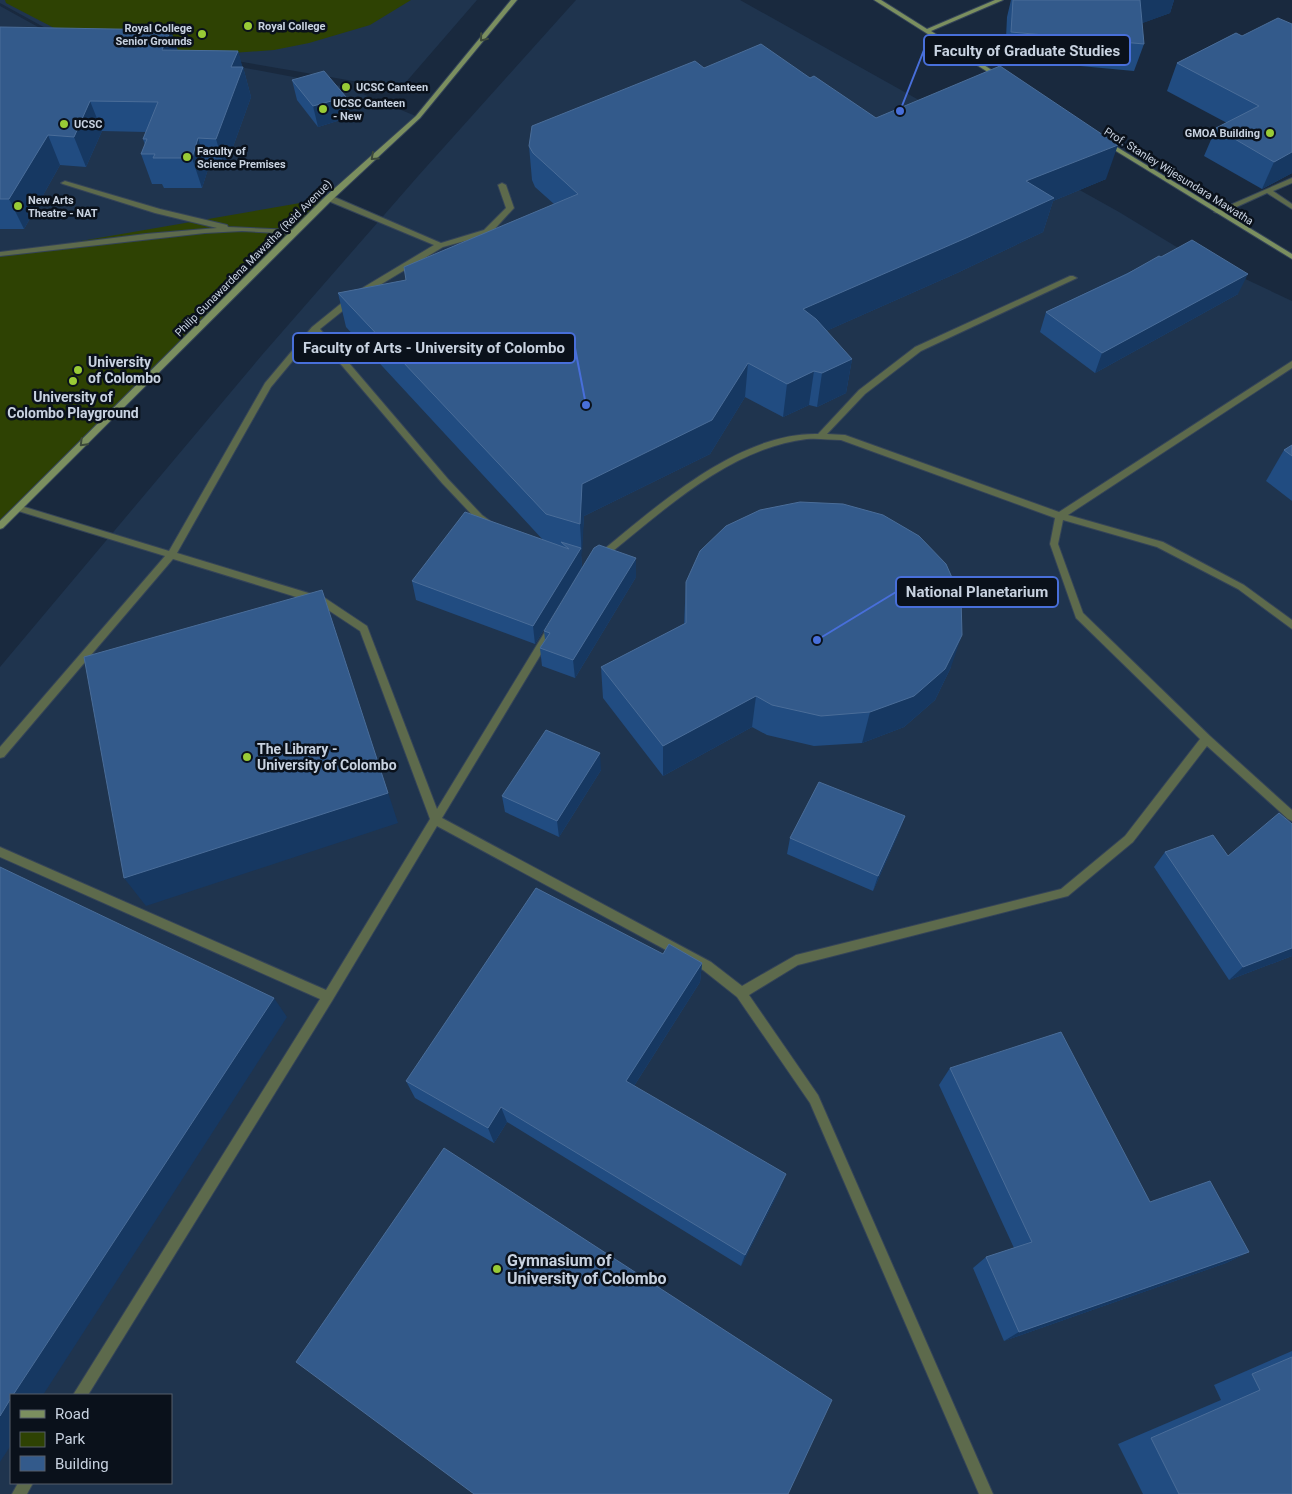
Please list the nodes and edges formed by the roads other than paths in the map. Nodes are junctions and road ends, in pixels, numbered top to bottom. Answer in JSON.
{"nodes":[{"id":1,"x":514,"y":0,"type":"edge"},
{"id":2,"x":877,"y":0,"type":"edge"},
{"id":3,"x":1000,"y":0,"type":"edge"},
{"id":4,"x":926,"y":31,"type":"junction"},
{"id":5,"x":1010,"y":83,"type":"edge"},
{"id":6,"x":1101,"y":140,"type":"edge"},
{"id":7,"x":1292,"y":180,"type":"edge"},
{"id":8,"x":65,"y":183,"type":"dead end"},
{"id":9,"x":502,"y":185,"type":"dead end"},
{"id":10,"x":1269,"y":191,"type":"junction"},
{"id":11,"x":329,"y":198,"type":"junction"},
{"id":12,"x":1292,"y":207,"type":"edge"},
{"id":13,"x":1218,"y":212,"type":"junction"},
{"id":14,"x":235,"y":229,"type":"junction"},
{"id":15,"x":296,"y":232,"type":"junction"},
{"id":16,"x":440,"y":245,"type":"junction"},
{"id":17,"x":0,"y":254,"type":"edge"},
{"id":18,"x":1292,"y":257,"type":"edge"},
{"id":19,"x":1073,"y":278,"type":"dead end"},
{"id":20,"x":315,"y":329,"type":"junction"},
{"id":21,"x":1292,"y":364,"type":"edge"},
{"id":22,"x":822,"y":434,"type":"junction"},
{"id":23,"x":18,"y":508,"type":"junction"},
{"id":24,"x":1060,"y":516,"type":"junction"},
{"id":25,"x":494,"y":525,"type":"edge"},
{"id":26,"x":0,"y":526,"type":"edge"},
{"id":27,"x":171,"y":555,"type":"junction"},
{"id":28,"x":591,"y":564,"type":"edge"},
{"id":29,"x":555,"y":623,"type":"edge"},
{"id":30,"x":1292,"y":625,"type":"edge"},
{"id":31,"x":1206,"y":739,"type":"junction"},
{"id":32,"x":0,"y":754,"type":"edge"},
{"id":33,"x":1292,"y":816,"type":"edge"},
{"id":34,"x":436,"y":820,"type":"junction"},
{"id":35,"x":0,"y":852,"type":"edge"},
{"id":36,"x":741,"y":993,"type":"junction"},
{"id":37,"x":328,"y":997,"type":"junction"},
{"id":38,"x":81,"y":1394,"type":"edge"},
{"id":39,"x":986,"y":1494,"type":"edge"}],
"edges":[{"from":1,"to":11,"type":"main road","name":"Philip Gunawardena Mawatha (Reid Avenue)","one_way":true},
{"from":2,"to":4,"type":"main road"},
{"from":3,"to":4,"type":"main road"},
{"from":4,"to":5,"type":"main road"},
{"from":6,"to":13,"type":"main road","name":"Prof. Stanley Wijesundara Mawatha"},
{"from":7,"to":10,"type":"lane"},
{"from":8,"to":14,"type":"lane"},
{"from":9,"to":16,"type":"lane"},
{"from":10,"to":12,"type":"lane"},
{"from":10,"to":13,"type":"lane"},
{"from":11,"to":15,"type":"main road","name":"Philip Gunawardena Mawatha (Reid Avenue)"},
{"from":11,"to":16,"type":"lane"},
{"from":13,"to":18,"type":"main road","name":"Prof. Stanley Wijesundara Mawatha"},
{"from":14,"to":15,"type":"lane"},
{"from":14,"to":17,"type":"lane"},
{"from":15,"to":23,"type":"main road","name":"Philip Gunawardena Mawatha (Reid Avenue)","one_way":true},
{"from":16,"to":20,"type":"lane"},
{"from":19,"to":22,"type":"lane"},
{"from":20,"to":25,"type":"lane"},
{"from":20,"to":27,"type":"lane"},
{"from":21,"to":24,"type":"lane"},
{"from":22,"to":24,"type":"lane"},
{"from":22,"to":28,"type":"lane"},
{"from":23,"to":26,"type":"main road","name":"Philip Gunawardena Mawatha (Reid Avenue)"},
{"from":23,"to":27,"type":"lane"},
{"from":24,"to":30,"type":"lane"},
{"from":24,"to":31,"type":"lane"},
{"from":27,"to":32,"type":"lane"},
{"from":27,"to":34,"type":"lane"},
{"from":29,"to":34,"type":"lane"},
{"from":31,"to":33,"type":"lane"},
{"from":31,"to":36,"type":"lane"},
{"from":34,"to":36,"type":"lane"},
{"from":34,"to":37,"type":"lane"},
{"from":35,"to":37,"type":"lane"},
{"from":36,"to":39,"type":"lane"},
{"from":37,"to":38,"type":"lane"}]}
